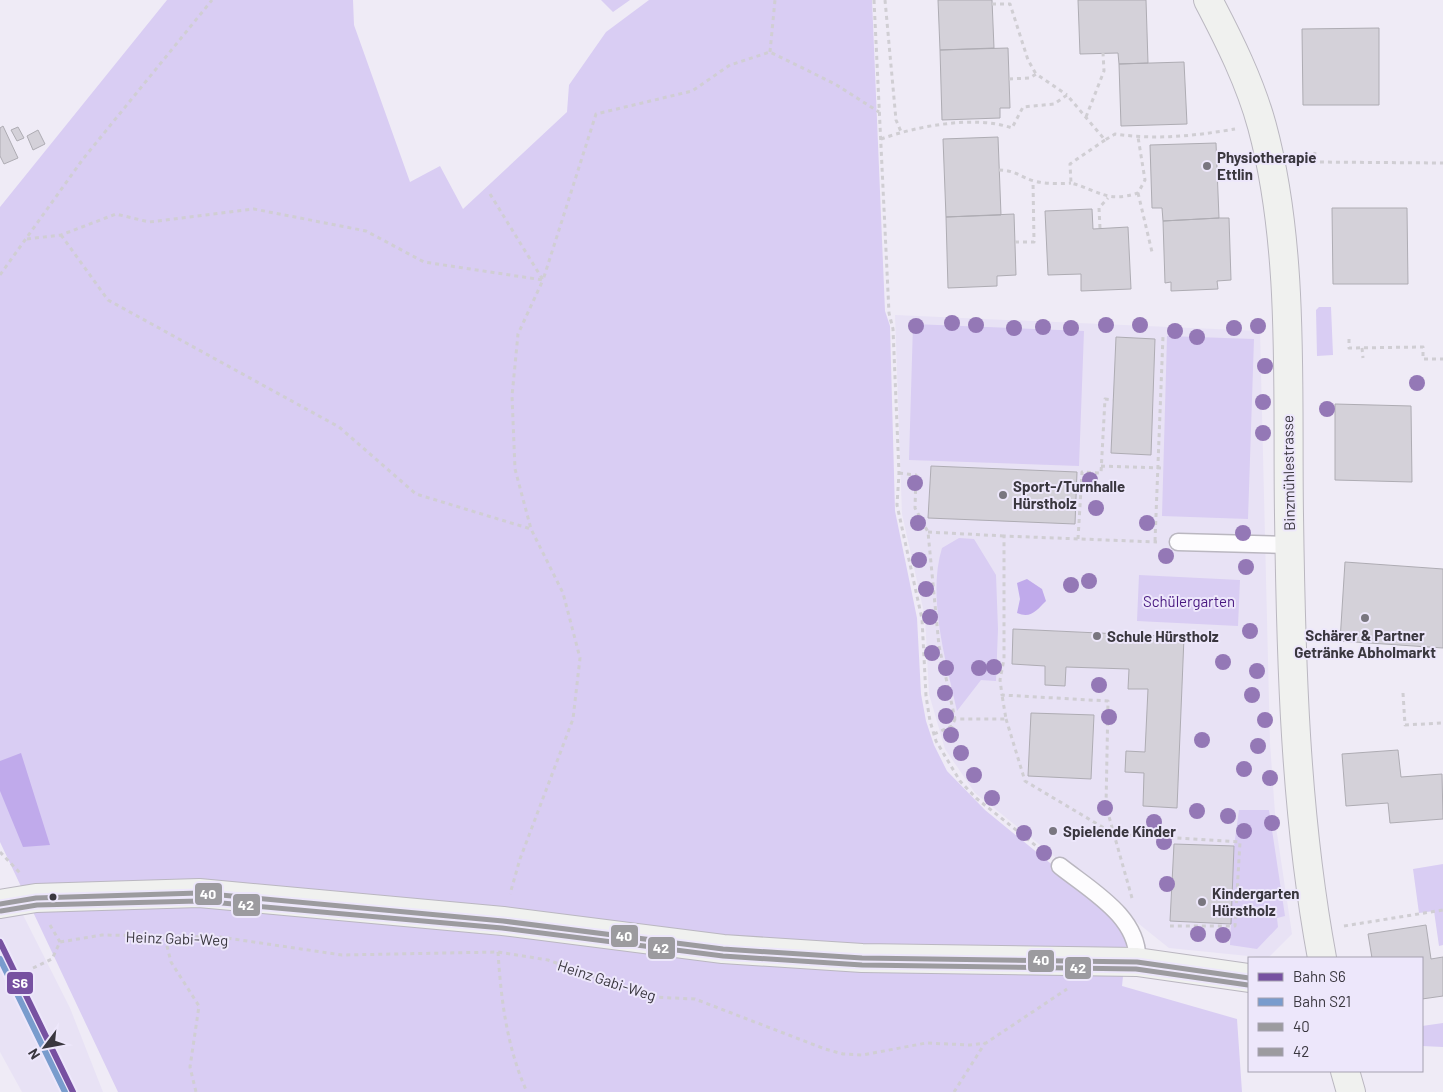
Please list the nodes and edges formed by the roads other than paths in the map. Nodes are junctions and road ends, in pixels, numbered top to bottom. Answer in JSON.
{"nodes":[{"id":1,"x":1208,"y":0,"type":"edge"},
{"id":2,"x":1178,"y":542,"type":"road end"},
{"id":3,"x":1290,"y":545,"type":"junction"},
{"id":4,"x":1060,"y":866,"type":"road end"},
{"id":5,"x":0,"y":904,"type":"edge"},
{"id":6,"x":1322,"y":957,"type":"edge"},
{"id":7,"x":1136,"y":962,"type":"junction"},
{"id":8,"x":1248,"y":978,"type":"edge"},
{"id":9,"x":1346,"y":1072,"type":"edge"},
{"id":10,"x":1351,"y":1092,"type":"edge"}],
"edges":[{"from":1,"to":3,"type":"street","name":"Binzmühlestrasse"},
{"from":2,"to":3,"type":"lane"},
{"from":3,"to":6,"type":"street","name":"Binzmühlestrasse"},
{"from":4,"to":7,"type":"lane"},
{"from":5,"to":7,"type":"street"},
{"from":7,"to":8,"type":"street"},
{"from":9,"to":10,"type":"street"}]}
